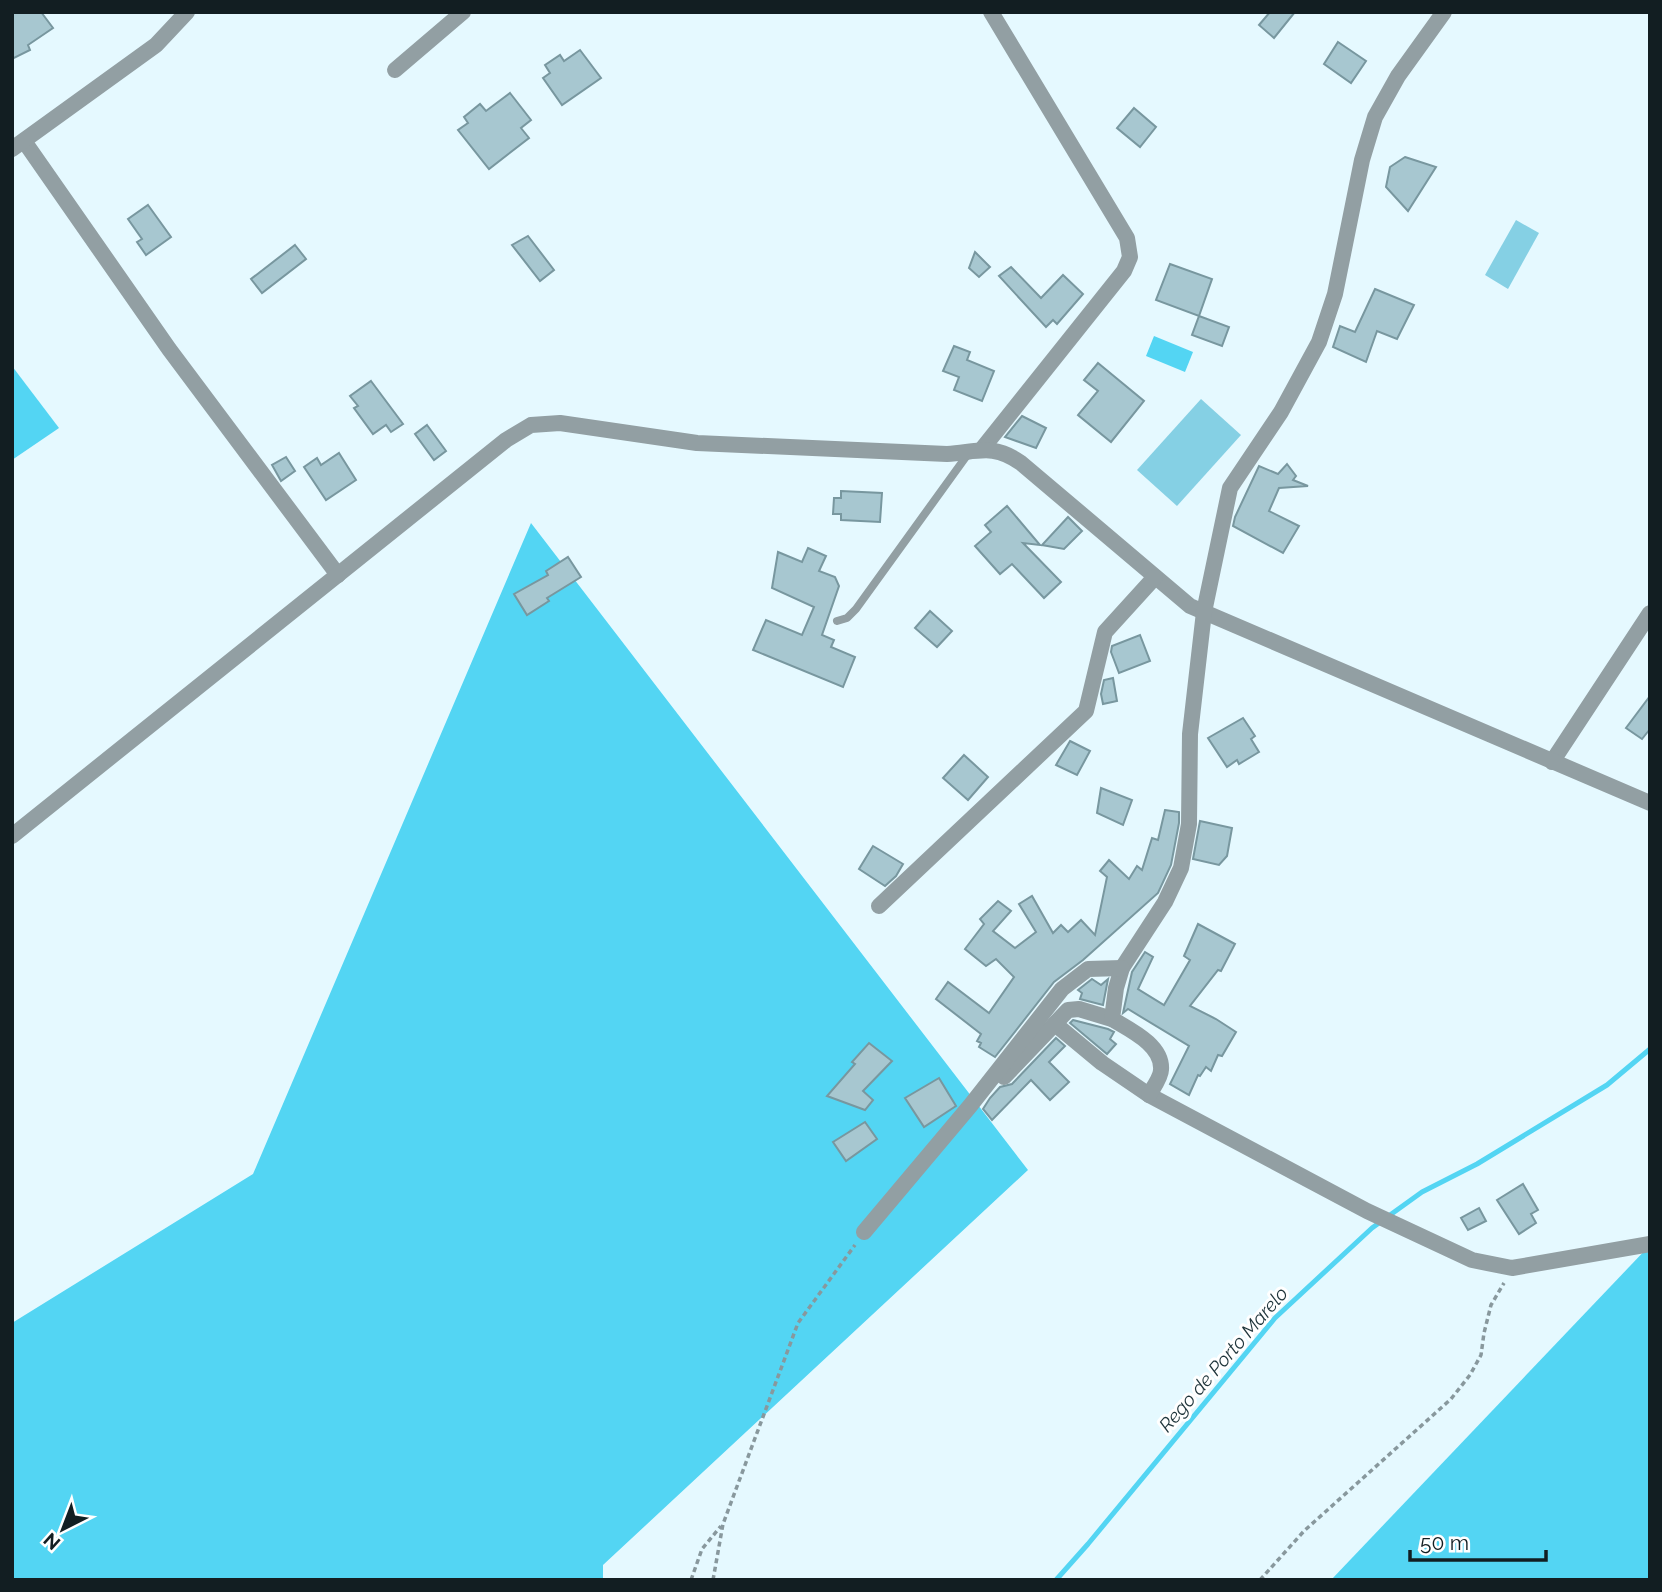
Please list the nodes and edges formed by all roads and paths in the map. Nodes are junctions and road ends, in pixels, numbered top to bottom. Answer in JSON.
{"nodes":[{"id":1,"x":187,"y":12,"type":"edge"},
{"id":2,"x":463,"y":12,"type":"edge"},
{"id":3,"x":991,"y":12,"type":"edge"},
{"id":4,"x":1444,"y":12,"type":"edge"},
{"id":5,"x":395,"y":70,"type":"dead end"},
{"id":6,"x":18,"y":145,"type":"edge"},
{"id":7,"x":976,"y":450,"type":"junction"},
{"id":8,"x":338,"y":575,"type":"junction"},
{"id":9,"x":1155,"y":577,"type":"junction"},
{"id":10,"x":1204,"y":612,"type":"junction"},
{"id":11,"x":1650,"y":612,"type":"edge"},
{"id":12,"x":837,"y":621,"type":"dead end"},
{"id":13,"x":1552,"y":762,"type":"junction"},
{"id":14,"x":1650,"y":803,"type":"edge"},
{"id":15,"x":12,"y":836,"type":"edge"},
{"id":16,"x":879,"y":906,"type":"dead end"},
{"id":17,"x":1122,"y":968,"type":"junction"},
{"id":18,"x":1112,"y":1019,"type":"junction"},
{"id":19,"x":1055,"y":1024,"type":"junction"},
{"id":20,"x":1149,"y":1095,"type":"junction"},
{"id":21,"x":970,"y":1106,"type":"junction"},
{"id":22,"x":864,"y":1232,"type":"joint"},
{"id":23,"x":1650,"y":1244,"type":"edge"},
{"id":24,"x":1512,"y":1268,"type":"junction"},
{"id":25,"x":723,"y":1524,"type":"junction"},
{"id":26,"x":691,"y":1580,"type":"edge"},
{"id":27,"x":713,"y":1580,"type":"edge"},
{"id":28,"x":1261,"y":1580,"type":"edge"}],
"edges":[{"from":1,"to":6,"type":"street"},
{"from":2,"to":5,"type":"street"},
{"from":3,"to":7,"type":"street"},
{"from":4,"to":10,"type":"street"},
{"from":6,"to":8,"type":"street"},
{"from":7,"to":8,"type":"street"},
{"from":7,"to":9,"type":"street"},
{"from":7,"to":12,"type":"lane"},
{"from":8,"to":15,"type":"street"},
{"from":9,"to":10,"type":"street"},
{"from":9,"to":16,"type":"street"},
{"from":10,"to":13,"type":"street"},
{"from":10,"to":17,"type":"street"},
{"from":11,"to":13,"type":"street"},
{"from":13,"to":14,"type":"street"},
{"from":17,"to":18,"type":"street"},
{"from":17,"to":21,"type":"street"},
{"from":18,"to":19,"type":"street"},
{"from":18,"to":20,"type":"street"},
{"from":19,"to":20,"type":"street"},
{"from":19,"to":21,"type":"street"},
{"from":20,"to":24,"type":"street"},
{"from":21,"to":22,"type":"street"},
{"from":22,"to":25,"type":"path"},
{"from":23,"to":24,"type":"street"},
{"from":24,"to":28,"type":"path"},
{"from":25,"to":26,"type":"path"},
{"from":25,"to":27,"type":"path"}]}
